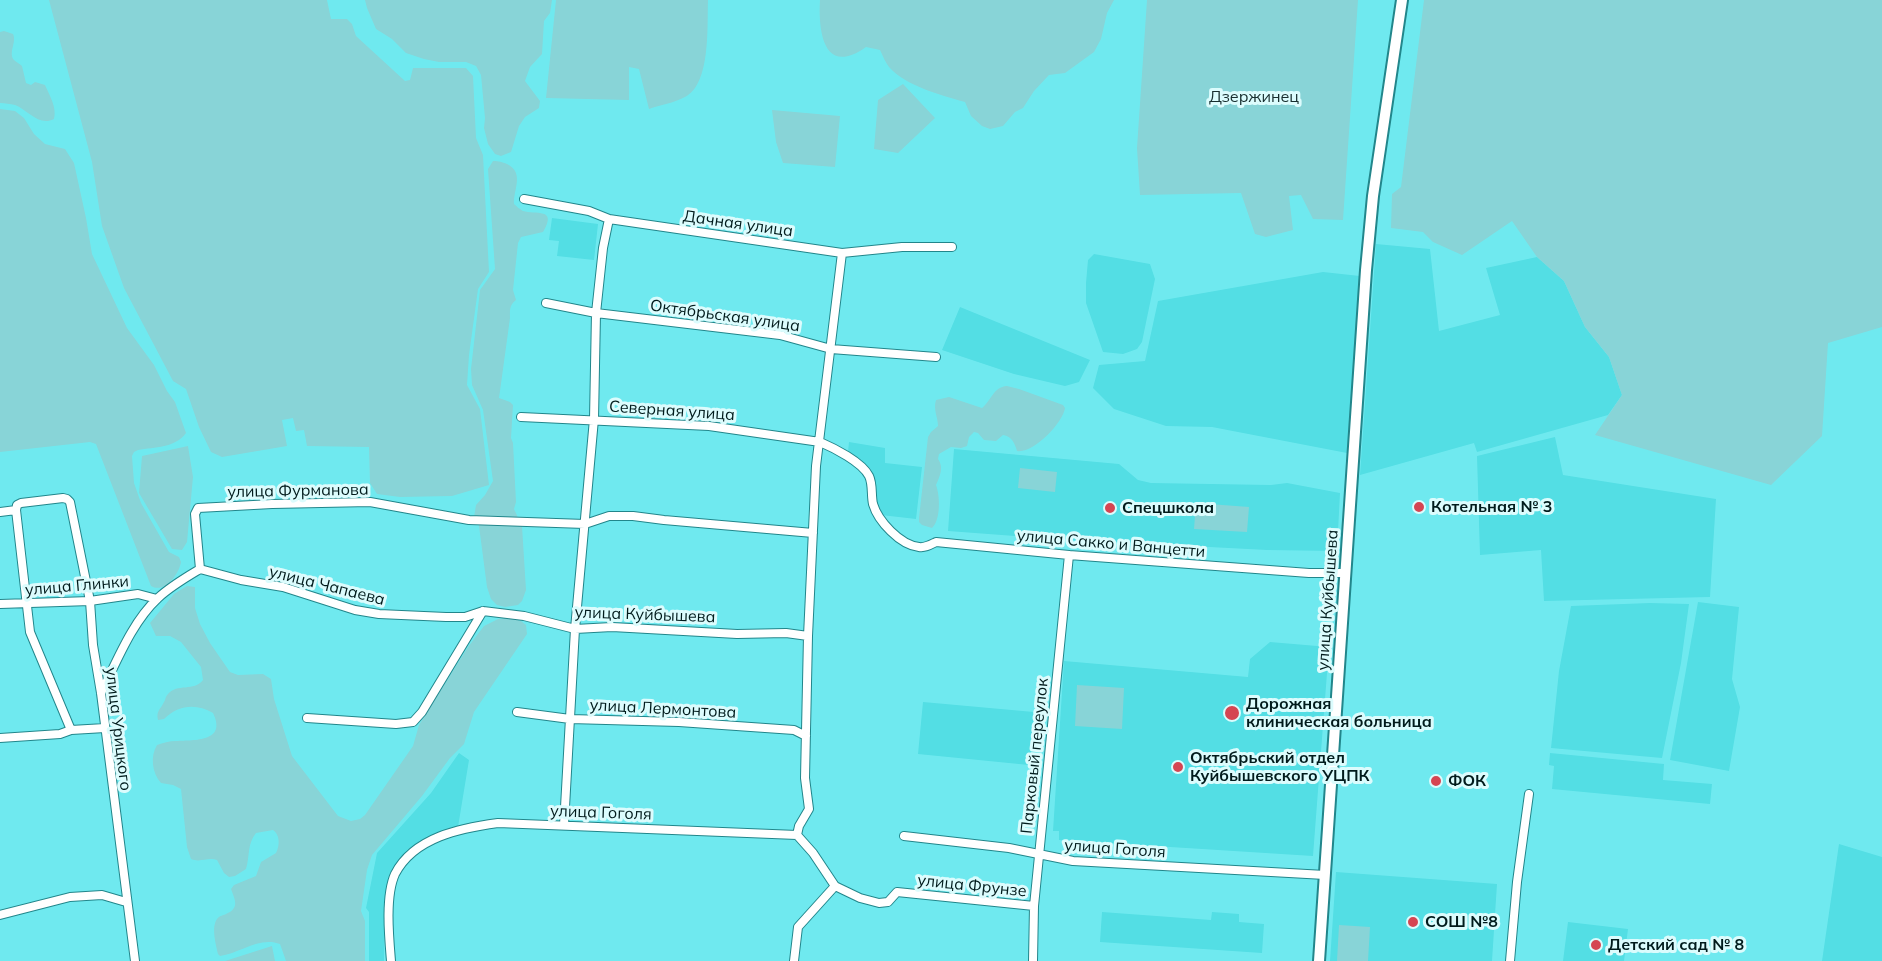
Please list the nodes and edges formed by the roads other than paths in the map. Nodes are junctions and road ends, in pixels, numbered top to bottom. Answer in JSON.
{"nodes":[{"id":1,"x":1402,"y":0,"type":"edge"},
{"id":2,"x":524,"y":199,"type":"dead end"},
{"id":3,"x":609,"y":219,"type":"junction"},
{"id":4,"x":952,"y":247,"type":"dead end"},
{"id":5,"x":842,"y":253,"type":"junction"},
{"id":6,"x":546,"y":303,"type":"dead end"},
{"id":7,"x":596,"y":313,"type":"junction"},
{"id":8,"x":831,"y":349,"type":"junction"},
{"id":9,"x":936,"y":357,"type":"dead end"},
{"id":10,"x":521,"y":417,"type":"dead end"},
{"id":11,"x":594,"y":419,"type":"junction"},
{"id":12,"x":820,"y":442,"type":"junction"},
{"id":13,"x":16,"y":510,"type":"junction"},
{"id":14,"x":0,"y":512,"type":"edge"},
{"id":15,"x":585,"y":525,"type":"junction"},
{"id":16,"x":813,"y":533,"type":"junction"},
{"id":17,"x":1069,"y":555,"type":"junction"},
{"id":18,"x":200,"y":569,"type":"junction"},
{"id":19,"x":1344,"y":573,"type":"junction"},
{"id":20,"x":157,"y":599,"type":"junction"},
{"id":21,"x":90,"y":601,"type":"junction"},
{"id":22,"x":0,"y":604,"type":"edge"},
{"id":23,"x":27,"y":604,"type":"junction"},
{"id":24,"x":483,"y":611,"type":"junction"},
{"id":25,"x":575,"y":629,"type":"junction"},
{"id":26,"x":808,"y":636,"type":"junction"},
{"id":27,"x":101,"y":693,"type":"junction"},
{"id":28,"x":517,"y":712,"type":"dead end"},
{"id":29,"x":307,"y":718,"type":"dead end"},
{"id":30,"x":570,"y":719,"type":"junction"},
{"id":31,"x":105,"y":728,"type":"junction"},
{"id":32,"x":71,"y":730,"type":"junction"},
{"id":33,"x":806,"y":736,"type":"junction"},
{"id":34,"x":0,"y":738,"type":"edge"},
{"id":35,"x":1529,"y":794,"type":"dead end"},
{"id":36,"x":564,"y":825,"type":"junction"},
{"id":37,"x":797,"y":835,"type":"junction"},
{"id":38,"x":904,"y":836,"type":"dead end"},
{"id":39,"x":1039,"y":855,"type":"junction"},
{"id":40,"x":1325,"y":874,"type":"junction"},
{"id":41,"x":835,"y":886,"type":"junction"},
{"id":42,"x":126,"y":902,"type":"junction"},
{"id":43,"x":1034,"y":906,"type":"junction"},
{"id":44,"x":0,"y":915,"type":"edge"},
{"id":45,"x":135,"y":961,"type":"edge"},
{"id":46,"x":391,"y":961,"type":"edge"},
{"id":47,"x":794,"y":961,"type":"edge"},
{"id":48,"x":1033,"y":961,"type":"edge"},
{"id":49,"x":1319,"y":961,"type":"edge"},
{"id":50,"x":1510,"y":961,"type":"edge"}],
"edges":[{"from":1,"to":19,"type":"main road","name":"улица Куйбышева"},
{"from":2,"to":3,"type":"street","name":"Дачная улица"},
{"from":3,"to":5,"type":"street","name":"Дачная улица"},
{"from":3,"to":7,"type":"street"},
{"from":4,"to":5,"type":"street","name":"Дачная улица"},
{"from":5,"to":8,"type":"street"},
{"from":6,"to":7,"type":"street","name":"Октябрьская улица"},
{"from":7,"to":8,"type":"street","name":"Октябрьская улица"},
{"from":7,"to":11,"type":"street"},
{"from":8,"to":9,"type":"street","name":"Октябрьская улица"},
{"from":8,"to":12,"type":"street"},
{"from":10,"to":11,"type":"street","name":"Северная улица"},
{"from":11,"to":12,"type":"street","name":"Северная улица"},
{"from":11,"to":15,"type":"street"},
{"from":12,"to":16,"type":"street"},
{"from":12,"to":17,"type":"street","name":"улица Сакко и Ванцетти"},
{"from":13,"to":14,"type":"street"},
{"from":13,"to":21,"type":"street","name":"улица Урицкого"},
{"from":13,"to":23,"type":"street"},
{"from":15,"to":16,"type":"street"},
{"from":15,"to":18,"type":"street","name":"улица Фурманова"},
{"from":15,"to":25,"type":"street"},
{"from":16,"to":26,"type":"street"},
{"from":17,"to":19,"type":"street","name":"улица Сакко и Ванцетти"},
{"from":17,"to":39,"type":"street","name":"Парковый переулок"},
{"from":18,"to":20,"type":"street"},
{"from":18,"to":24,"type":"street","name":"улица Чапаева"},
{"from":19,"to":40,"type":"main road","name":"улица Куйбышева"},
{"from":20,"to":21,"type":"street","name":"улица Глинки"},
{"from":20,"to":27,"type":"street"},
{"from":21,"to":23,"type":"street","name":"улица Глинки"},
{"from":21,"to":27,"type":"street","name":"улица Урицкого"},
{"from":22,"to":23,"type":"street","name":"улица Глинки"},
{"from":23,"to":32,"type":"street"},
{"from":24,"to":25,"type":"street","name":"улица Куйбышева"},
{"from":24,"to":29,"type":"street"},
{"from":25,"to":26,"type":"street","name":"улица Куйбышева"},
{"from":25,"to":30,"type":"street"},
{"from":26,"to":33,"type":"street"},
{"from":27,"to":31,"type":"street","name":"улица Урицкого"},
{"from":28,"to":30,"type":"street","name":"улица Лермонтова"},
{"from":30,"to":33,"type":"street","name":"улица Лермонтова"},
{"from":30,"to":36,"type":"street"},
{"from":31,"to":32,"type":"street"},
{"from":31,"to":42,"type":"street","name":"улица Урицкого"},
{"from":32,"to":34,"type":"street"},
{"from":33,"to":37,"type":"street"},
{"from":35,"to":50,"type":"street"},
{"from":36,"to":37,"type":"street","name":"улица Гоголя"},
{"from":36,"to":46,"type":"street","name":"улица Гоголя"},
{"from":37,"to":41,"type":"street"},
{"from":38,"to":39,"type":"street","name":"улица Гоголя"},
{"from":39,"to":40,"type":"street","name":"улица Гоголя"},
{"from":39,"to":43,"type":"street","name":"Парковый переулок"},
{"from":40,"to":49,"type":"main road","name":"улица Куйбышева"},
{"from":41,"to":43,"type":"street","name":"улица Фрунзе"},
{"from":41,"to":47,"type":"street"},
{"from":42,"to":44,"type":"street"},
{"from":42,"to":45,"type":"street","name":"улица Урицкого"},
{"from":43,"to":48,"type":"street","name":"Парковый переулок"}]}
